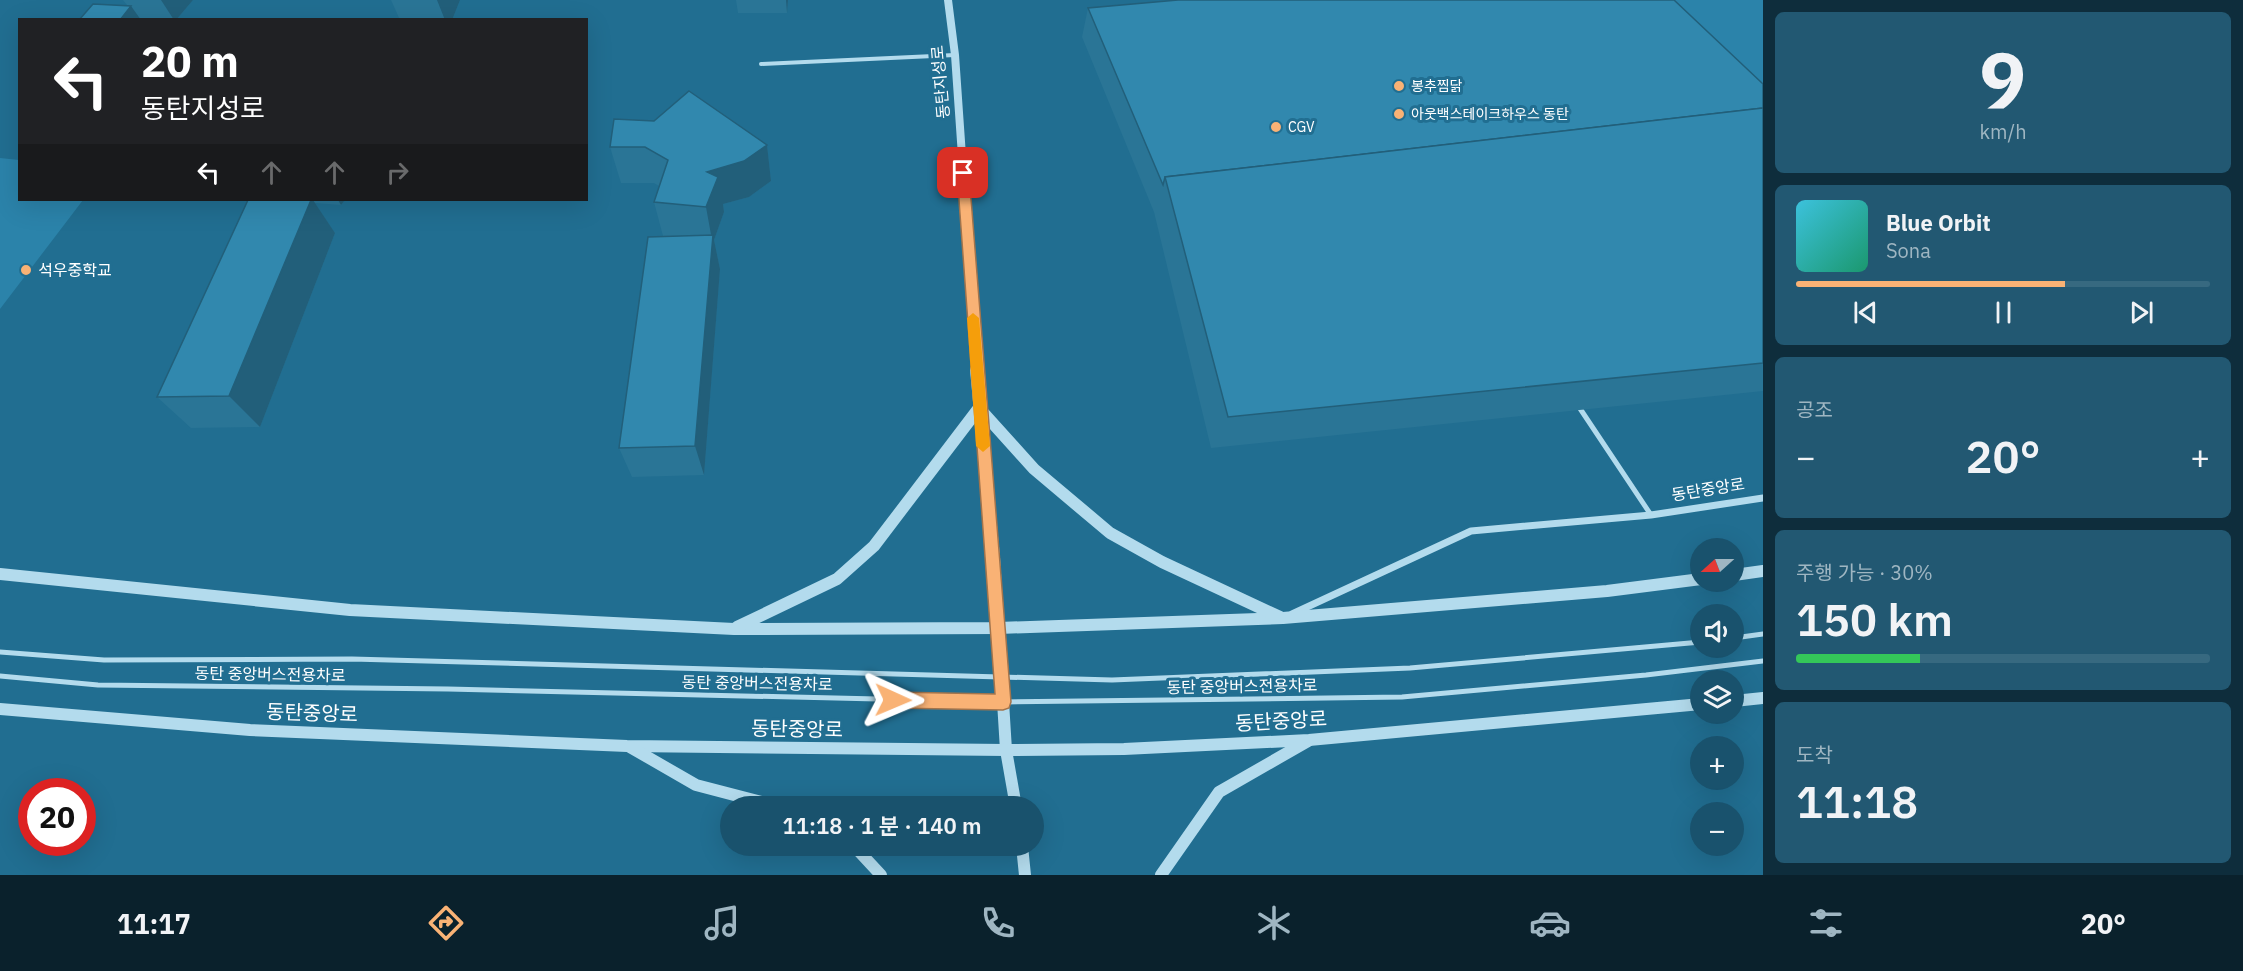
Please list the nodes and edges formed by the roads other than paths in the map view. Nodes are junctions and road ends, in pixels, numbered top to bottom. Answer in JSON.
{"nodes":[{"id":1,"x":948,"y":0,"type":"edge"},
{"id":2,"x":955,"y":55,"type":"junction"},
{"id":3,"x":761,"y":64,"type":"dead end"},
{"id":4,"x":1574,"y":399,"type":"edge"},
{"id":5,"x":980,"y":408,"type":"junction"},
{"id":6,"x":1763,"y":498,"type":"edge"},
{"id":7,"x":1651,"y":515,"type":"junction"},
{"id":8,"x":1763,"y":571,"type":"edge"},
{"id":9,"x":0,"y":574,"type":"edge"},
{"id":10,"x":1744,"y":574,"type":"edge"},
{"id":11,"x":1690,"y":580,"type":"edge"},
{"id":12,"x":1282,"y":618,"type":"junction"},
{"id":13,"x":999,"y":628,"type":"junction"},
{"id":14,"x":735,"y":629,"type":"junction"},
{"id":15,"x":1763,"y":634,"type":"edge"},
{"id":16,"x":1744,"y":637,"type":"edge"},
{"id":17,"x":1690,"y":643,"type":"edge"},
{"id":18,"x":0,"y":652,"type":"edge"},
{"id":19,"x":1763,"y":661,"type":"edge"},
{"id":20,"x":0,"y":676,"type":"edge"},
{"id":21,"x":1002,"y":678,"type":"junction"},
{"id":22,"x":1763,"y":698,"type":"edge"},
{"id":23,"x":1744,"y":700,"type":"edge"},
{"id":24,"x":1003,"y":702,"type":"junction"},
{"id":25,"x":1690,"y":705,"type":"edge"},
{"id":26,"x":0,"y":709,"type":"edge"},
{"id":27,"x":1309,"y":740,"type":"junction"},
{"id":28,"x":627,"y":746,"type":"junction"},
{"id":29,"x":1006,"y":750,"type":"junction"},
{"id":30,"x":738,"y":796,"type":"edge"},
{"id":31,"x":1014,"y":796,"type":"edge"},
{"id":32,"x":863,"y":856,"type":"edge"},
{"id":33,"x":1023,"y":856,"type":"edge"},
{"id":34,"x":881,"y":875,"type":"edge"},
{"id":35,"x":1025,"y":875,"type":"edge"},
{"id":36,"x":1161,"y":875,"type":"edge"}],
"edges":[{"from":1,"to":2,"type":"street","name":"동탄지성로"},
{"from":2,"to":3,"type":"lane"},
{"from":2,"to":5,"type":"street","name":"동탄지성로"},
{"from":4,"to":7,"type":"lane"},
{"from":5,"to":12,"type":"street"},
{"from":5,"to":13,"type":"street","name":"동탄지성로"},
{"from":5,"to":14,"type":"street"},
{"from":6,"to":7,"type":"street","name":"동탄중앙로"},
{"from":7,"to":12,"type":"street","name":"동탄중앙로"},
{"from":8,"to":10,"type":"street"},
{"from":9,"to":14,"type":"street","name":"동탄중앙로"},
{"from":11,"to":12,"type":"street","name":"동탄중앙로"},
{"from":12,"to":13,"type":"street","name":"동탄중앙로"},
{"from":13,"to":14,"type":"street","name":"동탄중앙로"},
{"from":13,"to":21,"type":"street","name":"동탄지성로"},
{"from":15,"to":16,"type":"lane"},
{"from":17,"to":21,"type":"lane","name":"동탄 중앙버스전용차로"},
{"from":18,"to":21,"type":"lane","name":"동탄 중앙버스전용차로"},
{"from":19,"to":24,"type":"lane","name":"동탄 중앙버스전용차로"},
{"from":20,"to":24,"type":"lane","name":"동탄 중앙버스전용차로"},
{"from":21,"to":24,"type":"street","name":"동탄지성로"},
{"from":22,"to":23,"type":"street"},
{"from":24,"to":29,"type":"street","name":"동탄지성로"},
{"from":25,"to":27,"type":"street","name":"동탄중앙로"},
{"from":26,"to":28,"type":"street","name":"동탄중앙로"},
{"from":27,"to":29,"type":"street","name":"동탄중앙로"},
{"from":27,"to":36,"type":"street"},
{"from":28,"to":29,"type":"street","name":"동탄중앙로"},
{"from":28,"to":30,"type":"street"},
{"from":29,"to":31,"type":"street","name":"동탄지성로"},
{"from":32,"to":34,"type":"street"},
{"from":33,"to":35,"type":"street"}]}
